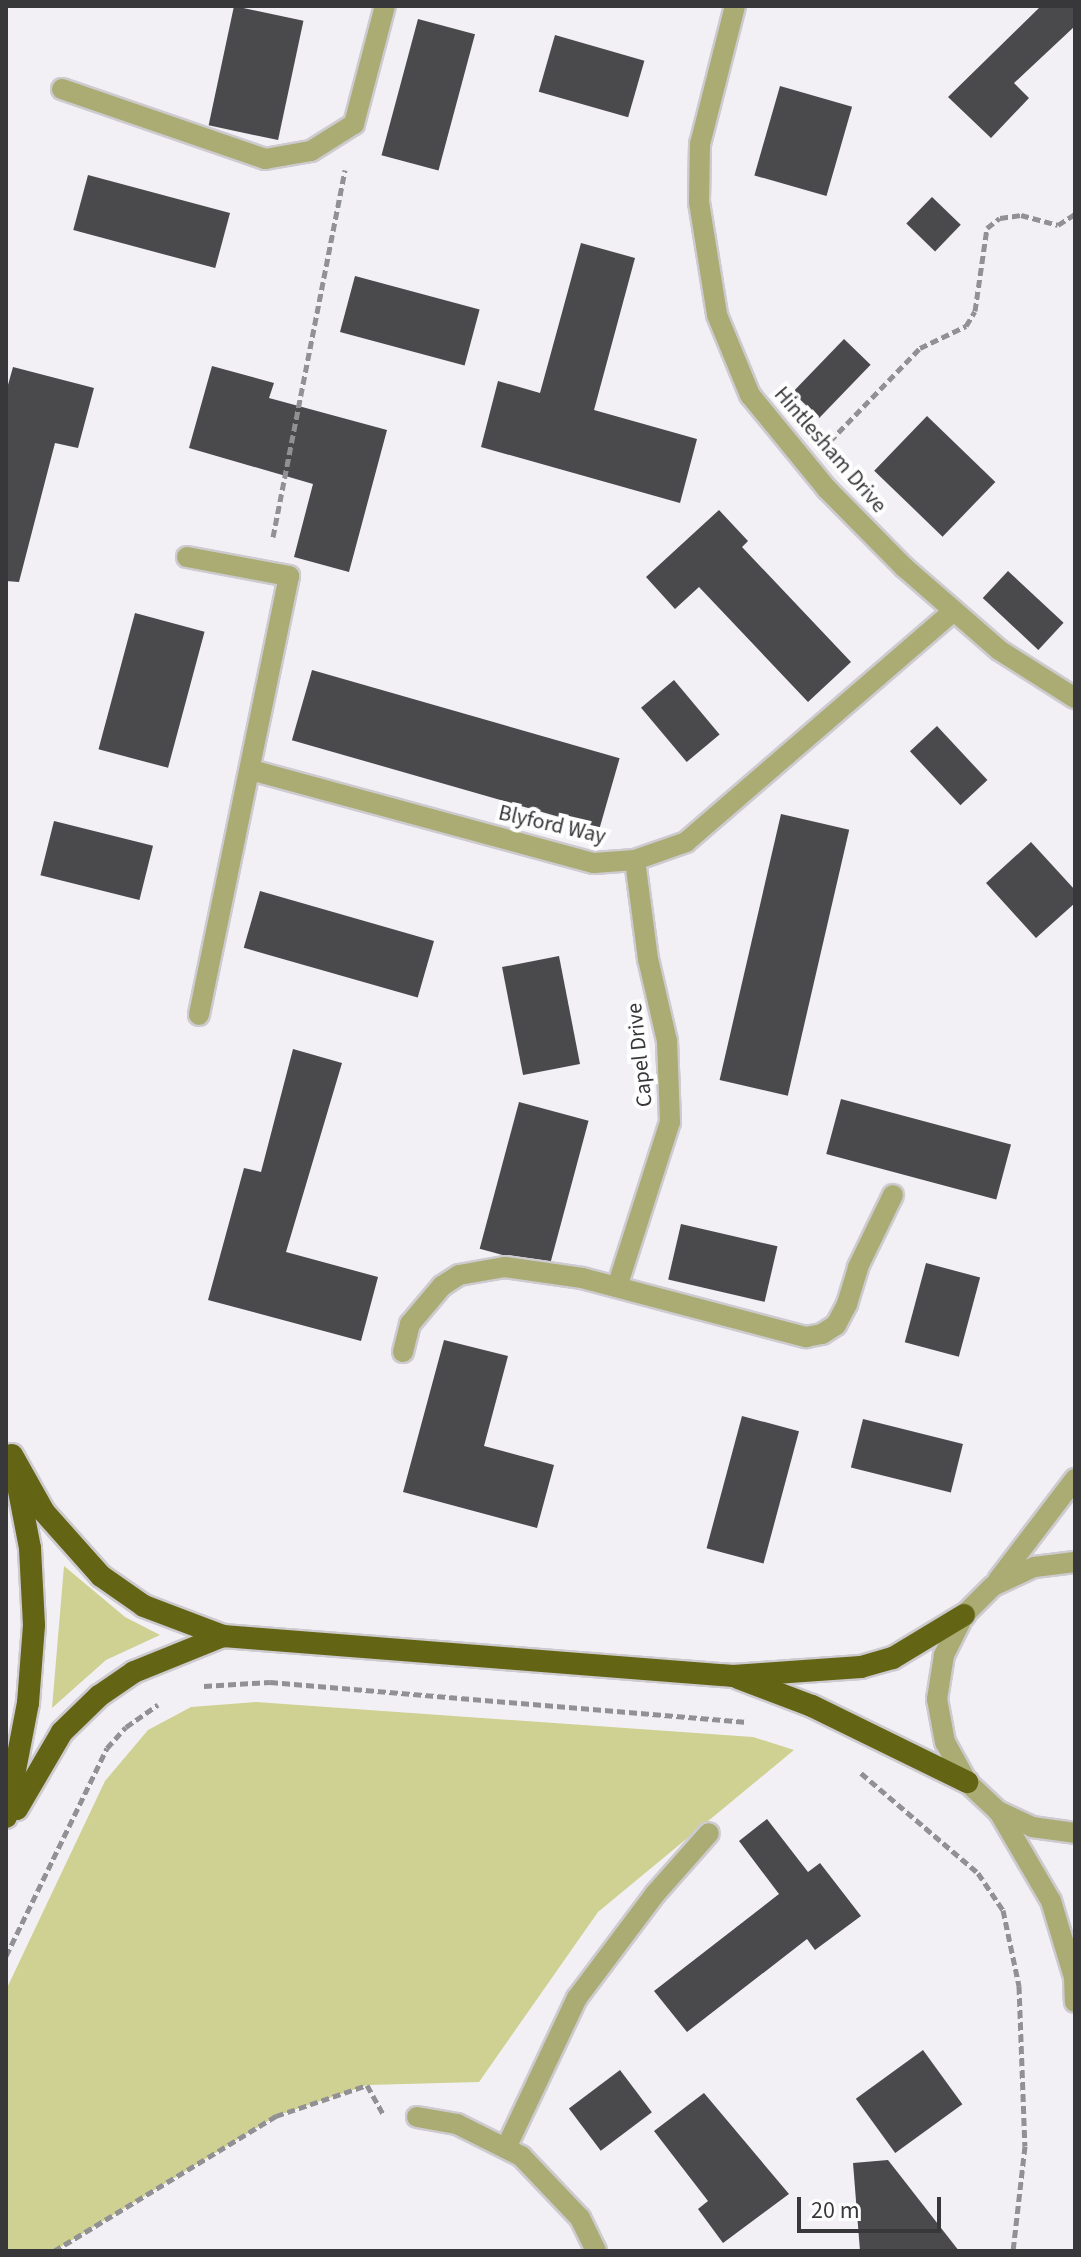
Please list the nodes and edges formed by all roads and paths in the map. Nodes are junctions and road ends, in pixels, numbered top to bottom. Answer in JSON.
{"nodes":[{"id":1,"x":385,"y":6,"type":"edge"},
{"id":2,"x":735,"y":6,"type":"edge"},
{"id":3,"x":62,"y":89,"type":"dead end"},
{"id":4,"x":354,"y":124,"type":"junction"},
{"id":5,"x":1075,"y":214,"type":"edge"},
{"id":6,"x":807,"y":464,"type":"junction"},
{"id":7,"x":187,"y":557,"type":"dead end"},
{"id":8,"x":266,"y":573,"type":"junction"},
{"id":9,"x":954,"y":611,"type":"junction"},
{"id":10,"x":1075,"y":698,"type":"edge"},
{"id":11,"x":251,"y":770,"type":"junction"},
{"id":12,"x":635,"y":860,"type":"junction"},
{"id":13,"x":199,"y":1015,"type":"dead end"},
{"id":14,"x":893,"y":1195,"type":"dead end"},
{"id":15,"x":617,"y":1287,"type":"junction"},
{"id":16,"x":403,"y":1352,"type":"dead end"},
{"id":17,"x":9,"y":1450,"type":"edge"},
{"id":18,"x":1075,"y":1479,"type":"edge"},
{"id":19,"x":1075,"y":1562,"type":"edge"},
{"id":20,"x":993,"y":1586,"type":"junction"},
{"id":21,"x":964,"y":1615,"type":"junction"},
{"id":22,"x":223,"y":1636,"type":"junction"},
{"id":23,"x":733,"y":1676,"type":"junction"},
{"id":24,"x":195,"y":1688,"type":"dead end"},
{"id":25,"x":169,"y":1698,"type":"dead end"},
{"id":26,"x":758,"y":1724,"type":"dead end"},
{"id":27,"x":850,"y":1765,"type":"dead end"},
{"id":28,"x":967,"y":1782,"type":"junction"},
{"id":29,"x":998,"y":1811,"type":"junction"},
{"id":30,"x":6,"y":1817,"type":"edge"},
{"id":31,"x":6,"y":1828,"type":"edge"},
{"id":32,"x":709,"y":1833,"type":"dead end"},
{"id":33,"x":1075,"y":1833,"type":"edge"},
{"id":34,"x":6,"y":1956,"type":"edge"},
{"id":35,"x":1074,"y":1976,"type":"edge"},
{"id":36,"x":1075,"y":2002,"type":"edge"},
{"id":37,"x":417,"y":2117,"type":"joint"},
{"id":38,"x":506,"y":2148,"type":"junction"},
{"id":39,"x":54,"y":2251,"type":"edge"},
{"id":40,"x":596,"y":2251,"type":"edge"},
{"id":41,"x":1013,"y":2251,"type":"edge"}],
"edges":[{"from":1,"to":4,"type":"street"},
{"from":2,"to":6,"type":"street","name":"Hintlesham Drive"},
{"from":3,"to":4,"type":"street"},
{"from":4,"to":8,"type":"path"},
{"from":5,"to":6,"type":"path"},
{"from":6,"to":9,"type":"street","name":"Hintlesham Drive"},
{"from":7,"to":8,"type":"street"},
{"from":8,"to":11,"type":"street"},
{"from":9,"to":10,"type":"street","name":"Hintlesham Drive"},
{"from":9,"to":12,"type":"street","name":"Blyford Way"},
{"from":11,"to":12,"type":"street","name":"Blyford Way"},
{"from":11,"to":13,"type":"street"},
{"from":12,"to":15,"type":"street","name":"Capel Drive"},
{"from":14,"to":15,"type":"street"},
{"from":15,"to":16,"type":"street"},
{"from":17,"to":22,"type":"highway"},
{"from":17,"to":30,"type":"highway"},
{"from":18,"to":20,"type":"street"},
{"from":19,"to":20,"type":"street"},
{"from":20,"to":21,"type":"street"},
{"from":21,"to":23,"type":"highway"},
{"from":21,"to":28,"type":"street"},
{"from":22,"to":23,"type":"highway"},
{"from":22,"to":31,"type":"highway"},
{"from":23,"to":28,"type":"highway"},
{"from":24,"to":26,"type":"path"},
{"from":25,"to":34,"type":"path"},
{"from":27,"to":41,"type":"path"},
{"from":28,"to":29,"type":"street"},
{"from":29,"to":33,"type":"street"},
{"from":29,"to":35,"type":"street"},
{"from":32,"to":38,"type":"street"},
{"from":35,"to":36,"type":"street"},
{"from":37,"to":38,"type":"street"},
{"from":37,"to":39,"type":"path"},
{"from":38,"to":40,"type":"street"}]}
